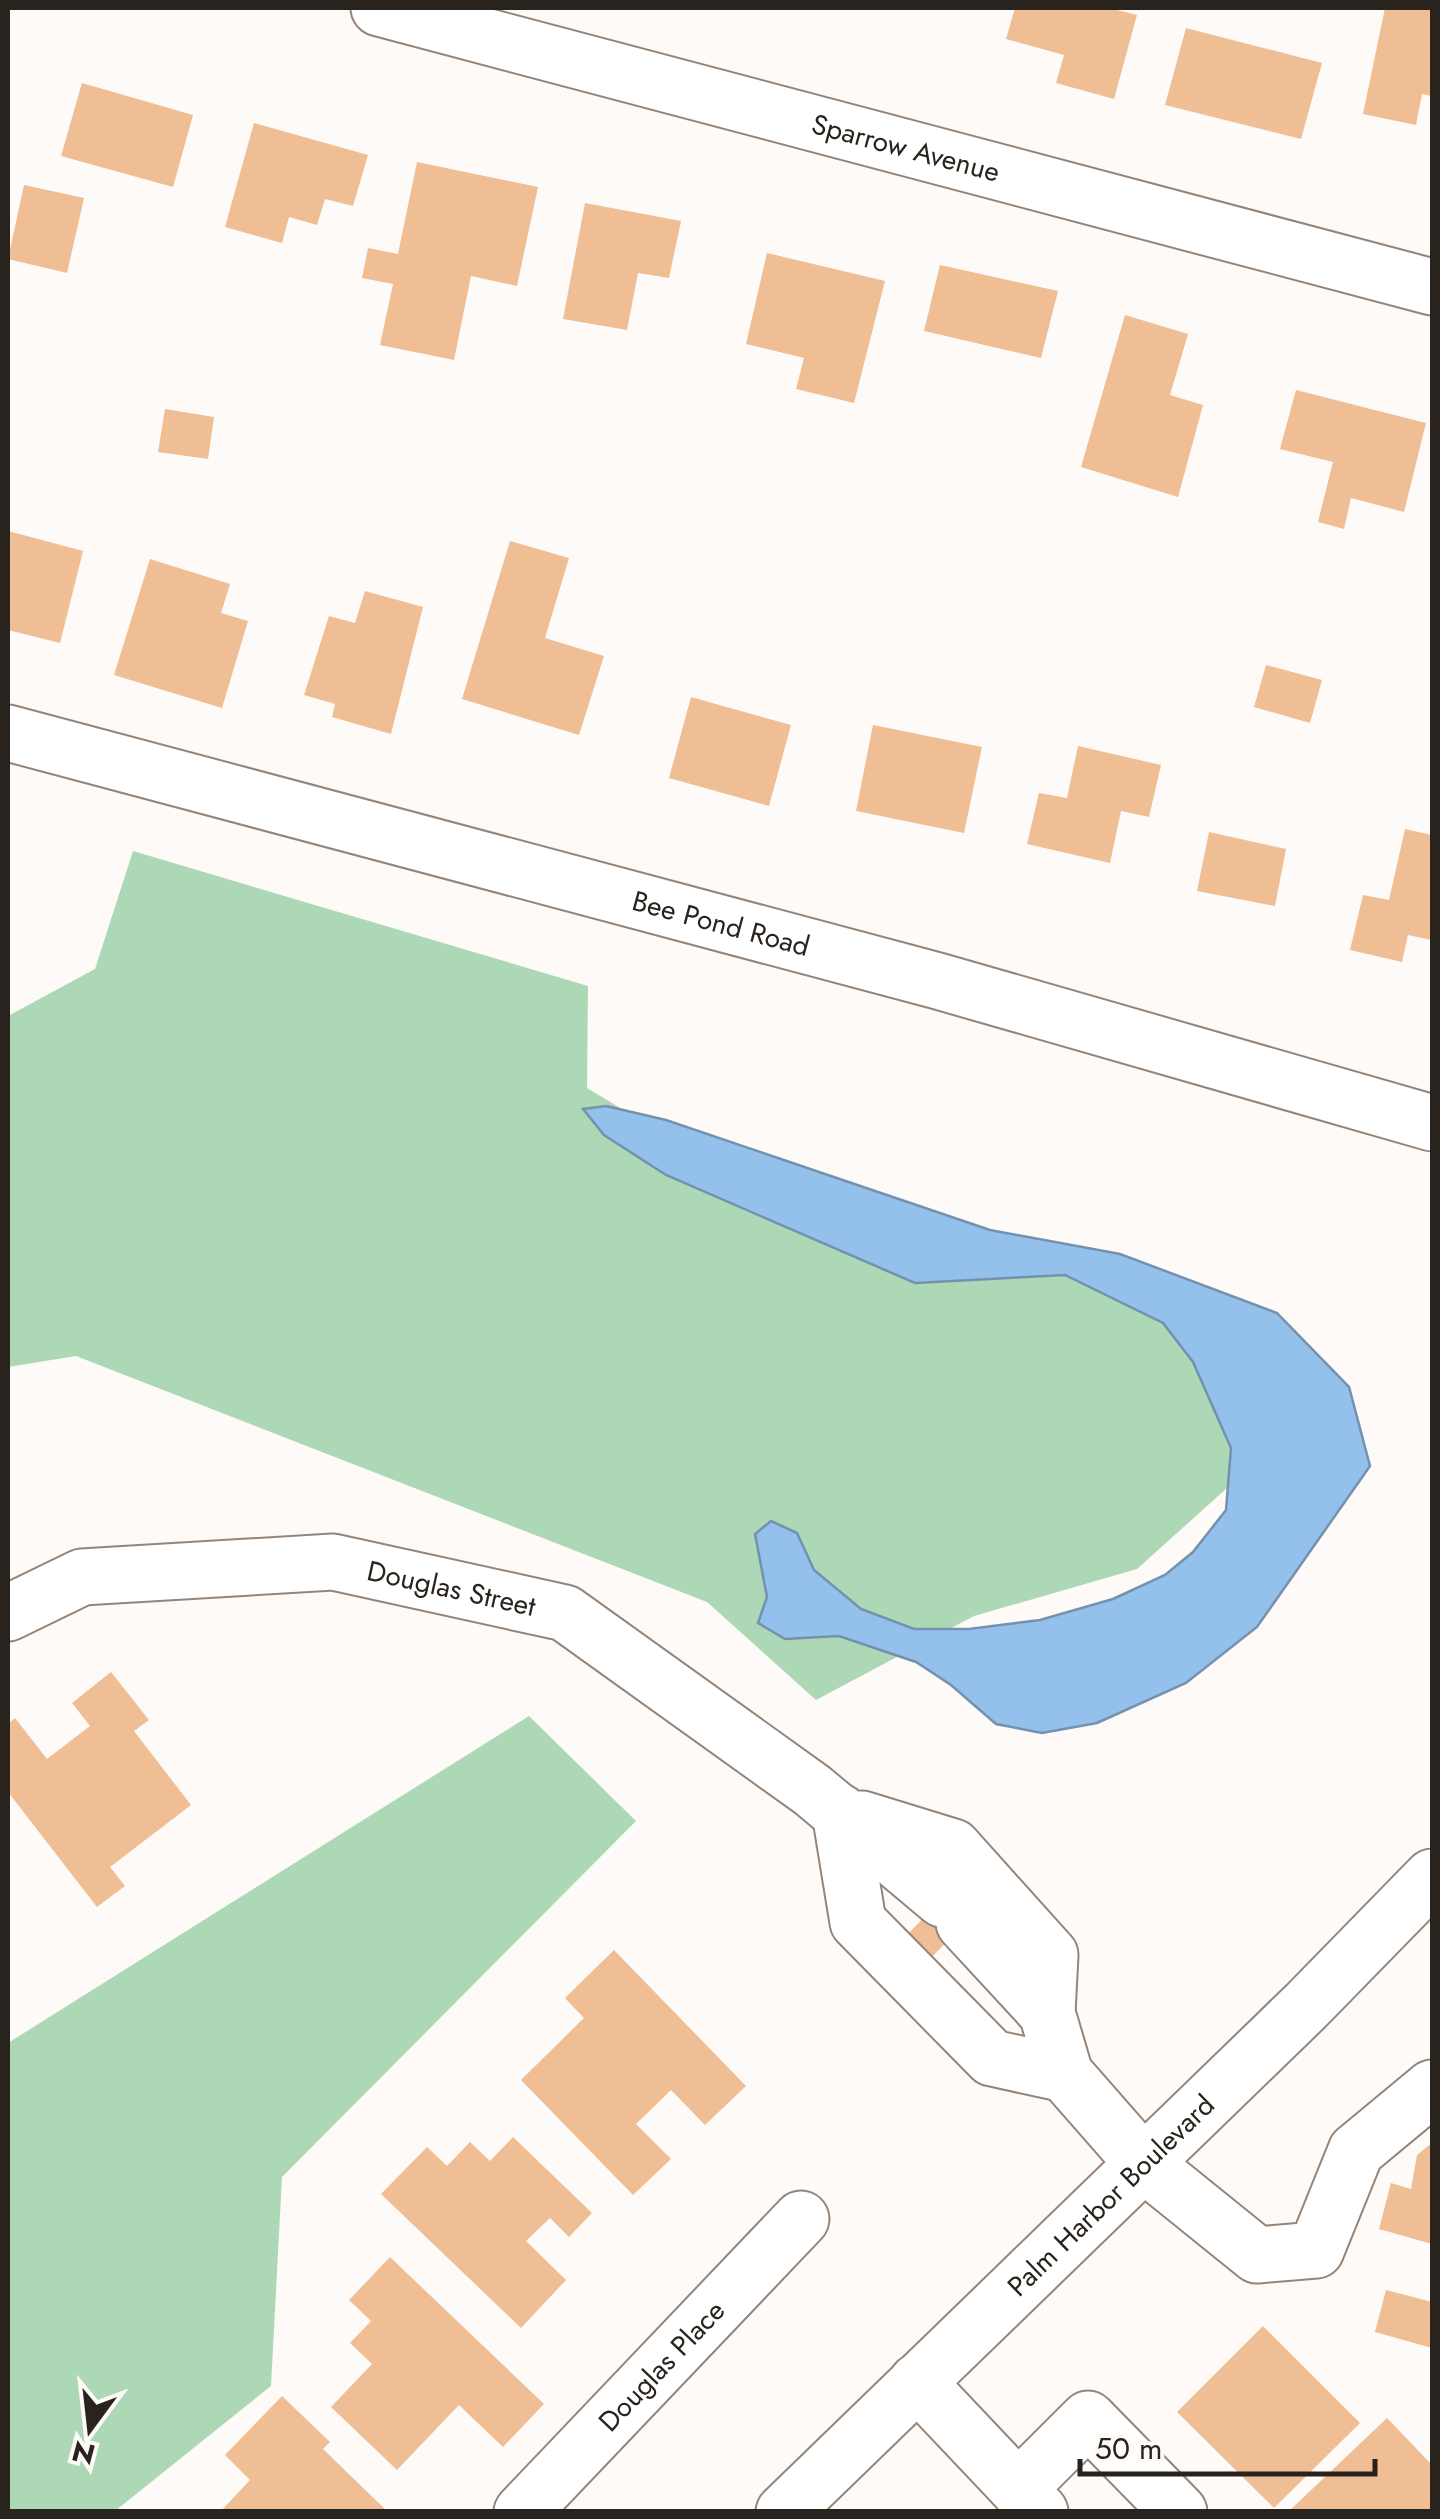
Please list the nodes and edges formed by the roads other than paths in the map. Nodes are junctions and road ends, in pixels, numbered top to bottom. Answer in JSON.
{"nodes":[{"id":1,"x":379,"y":8,"type":"edge"},
{"id":2,"x":1432,"y":288,"type":"edge"},
{"id":3,"x":8,"y":732,"type":"edge"},
{"id":4,"x":1432,"y":1122,"type":"edge"},
{"id":5,"x":8,"y":1613,"type":"edge"},
{"id":6,"x":840,"y":1812,"type":"junction"},
{"id":7,"x":1432,"y":1877,"type":"edge"},
{"id":8,"x":1047,"y":2014,"type":"junction"},
{"id":9,"x":1065,"y":2074,"type":"junction"},
{"id":10,"x":1432,"y":2088,"type":"edge"},
{"id":11,"x":1143,"y":2163,"type":"junction"},
{"id":12,"x":801,"y":2219,"type":"dead end"},
{"id":13,"x":917,"y":2382,"type":"junction"},
{"id":14,"x":1029,"y":2500,"type":"edge"},
{"id":15,"x":522,"y":2512,"type":"edge"},
{"id":16,"x":784,"y":2512,"type":"edge"},
{"id":17,"x":1179,"y":2512,"type":"edge"}],
"edges":[{"from":1,"to":2,"type":"street","name":"Sparrow Avenue"},
{"from":3,"to":4,"type":"street","name":"Bee Pond Road"},
{"from":5,"to":6,"type":"street","name":"Douglas Street"},
{"from":6,"to":8,"type":"street","name":"Douglas Street"},
{"from":6,"to":8,"type":"street"},
{"from":6,"to":9,"type":"street"},
{"from":7,"to":11,"type":"street","name":"Palm Harbor Boulevard"},
{"from":8,"to":9,"type":"street","name":"Douglas Street"},
{"from":9,"to":11,"type":"street","name":"Douglas Street"},
{"from":10,"to":11,"type":"street","name":"Douglas Street"},
{"from":11,"to":13,"type":"street","name":"Palm Harbor Boulevard"},
{"from":12,"to":15,"type":"street","name":"Douglas Place"},
{"from":13,"to":14,"type":"street"},
{"from":13,"to":16,"type":"street","name":"Palm Harbor Boulevard"},
{"from":14,"to":17,"type":"street"}]}
